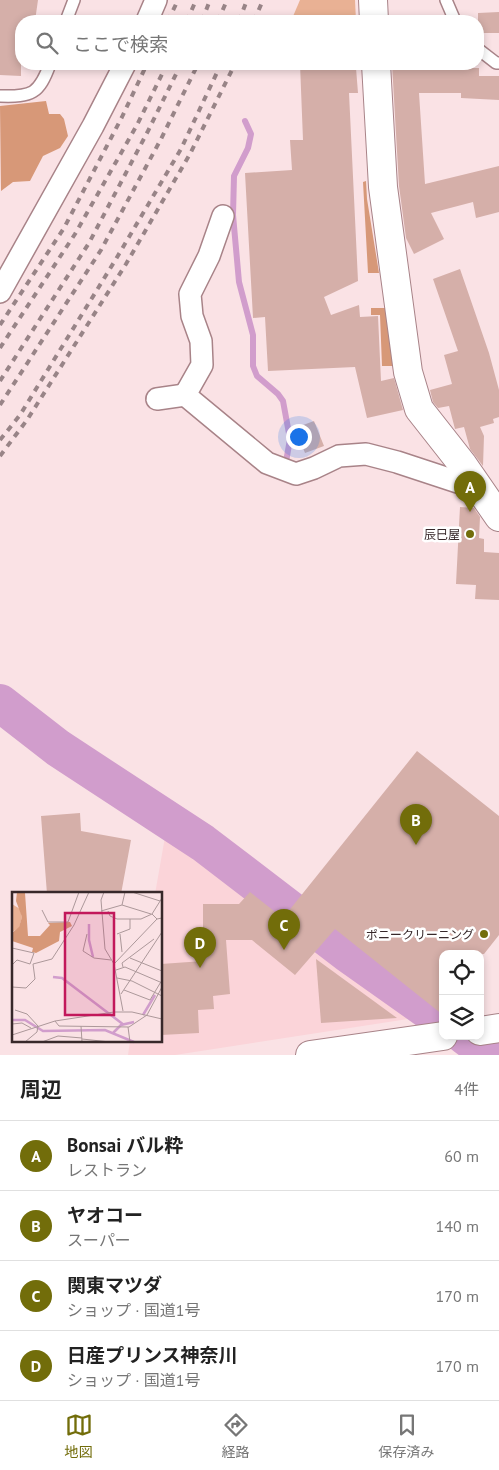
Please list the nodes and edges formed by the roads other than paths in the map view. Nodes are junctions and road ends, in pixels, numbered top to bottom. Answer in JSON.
{"nodes":[{"id":1,"x":74,"y":0,"type":"edge"},
{"id":2,"x":156,"y":0,"type":"edge"},
{"id":3,"x":373,"y":0,"type":"edge"},
{"id":4,"x":446,"y":0,"type":"edge"},
{"id":5,"x":68,"y":15,"type":"edge"},
{"id":6,"x":150,"y":15,"type":"edge"},
{"id":7,"x":374,"y":15,"type":"edge"},
{"id":8,"x":452,"y":15,"type":"edge"},
{"id":9,"x":484,"y":54,"type":"edge"},
{"id":10,"x":499,"y":63,"type":"edge"},
{"id":11,"x":47,"y":70,"type":"edge"},
{"id":12,"x":122,"y":70,"type":"edge"},
{"id":13,"x":376,"y":70,"type":"edge"},
{"id":14,"x":0,"y":96,"type":"edge"},
{"id":15,"x":223,"y":216,"type":"dead end"},
{"id":16,"x":0,"y":292,"type":"edge"},
{"id":17,"x":185,"y":394,"type":"junction"},
{"id":18,"x":157,"y":399,"type":"dead end"},
{"id":19,"x":479,"y":489,"type":"junction"},
{"id":20,"x":499,"y":518,"type":"edge"},
{"id":21,"x":439,"y":1037,"type":"edge"},
{"id":22,"x":310,"y":1055,"type":"edge"}],
"edges":[{"from":1,"to":5,"type":"lane"},
{"from":2,"to":6,"type":"street"},
{"from":3,"to":7,"type":"main road"},
{"from":4,"to":8,"type":"lane"},
{"from":9,"to":10,"type":"lane"},
{"from":11,"to":14,"type":"lane"},
{"from":12,"to":16,"type":"street"},
{"from":13,"to":19,"type":"main road"},
{"from":15,"to":17,"type":"street"},
{"from":17,"to":18,"type":"street"},
{"from":17,"to":19,"type":"street"},
{"from":19,"to":20,"type":"main road"},
{"from":21,"to":22,"type":"main road"}]}
